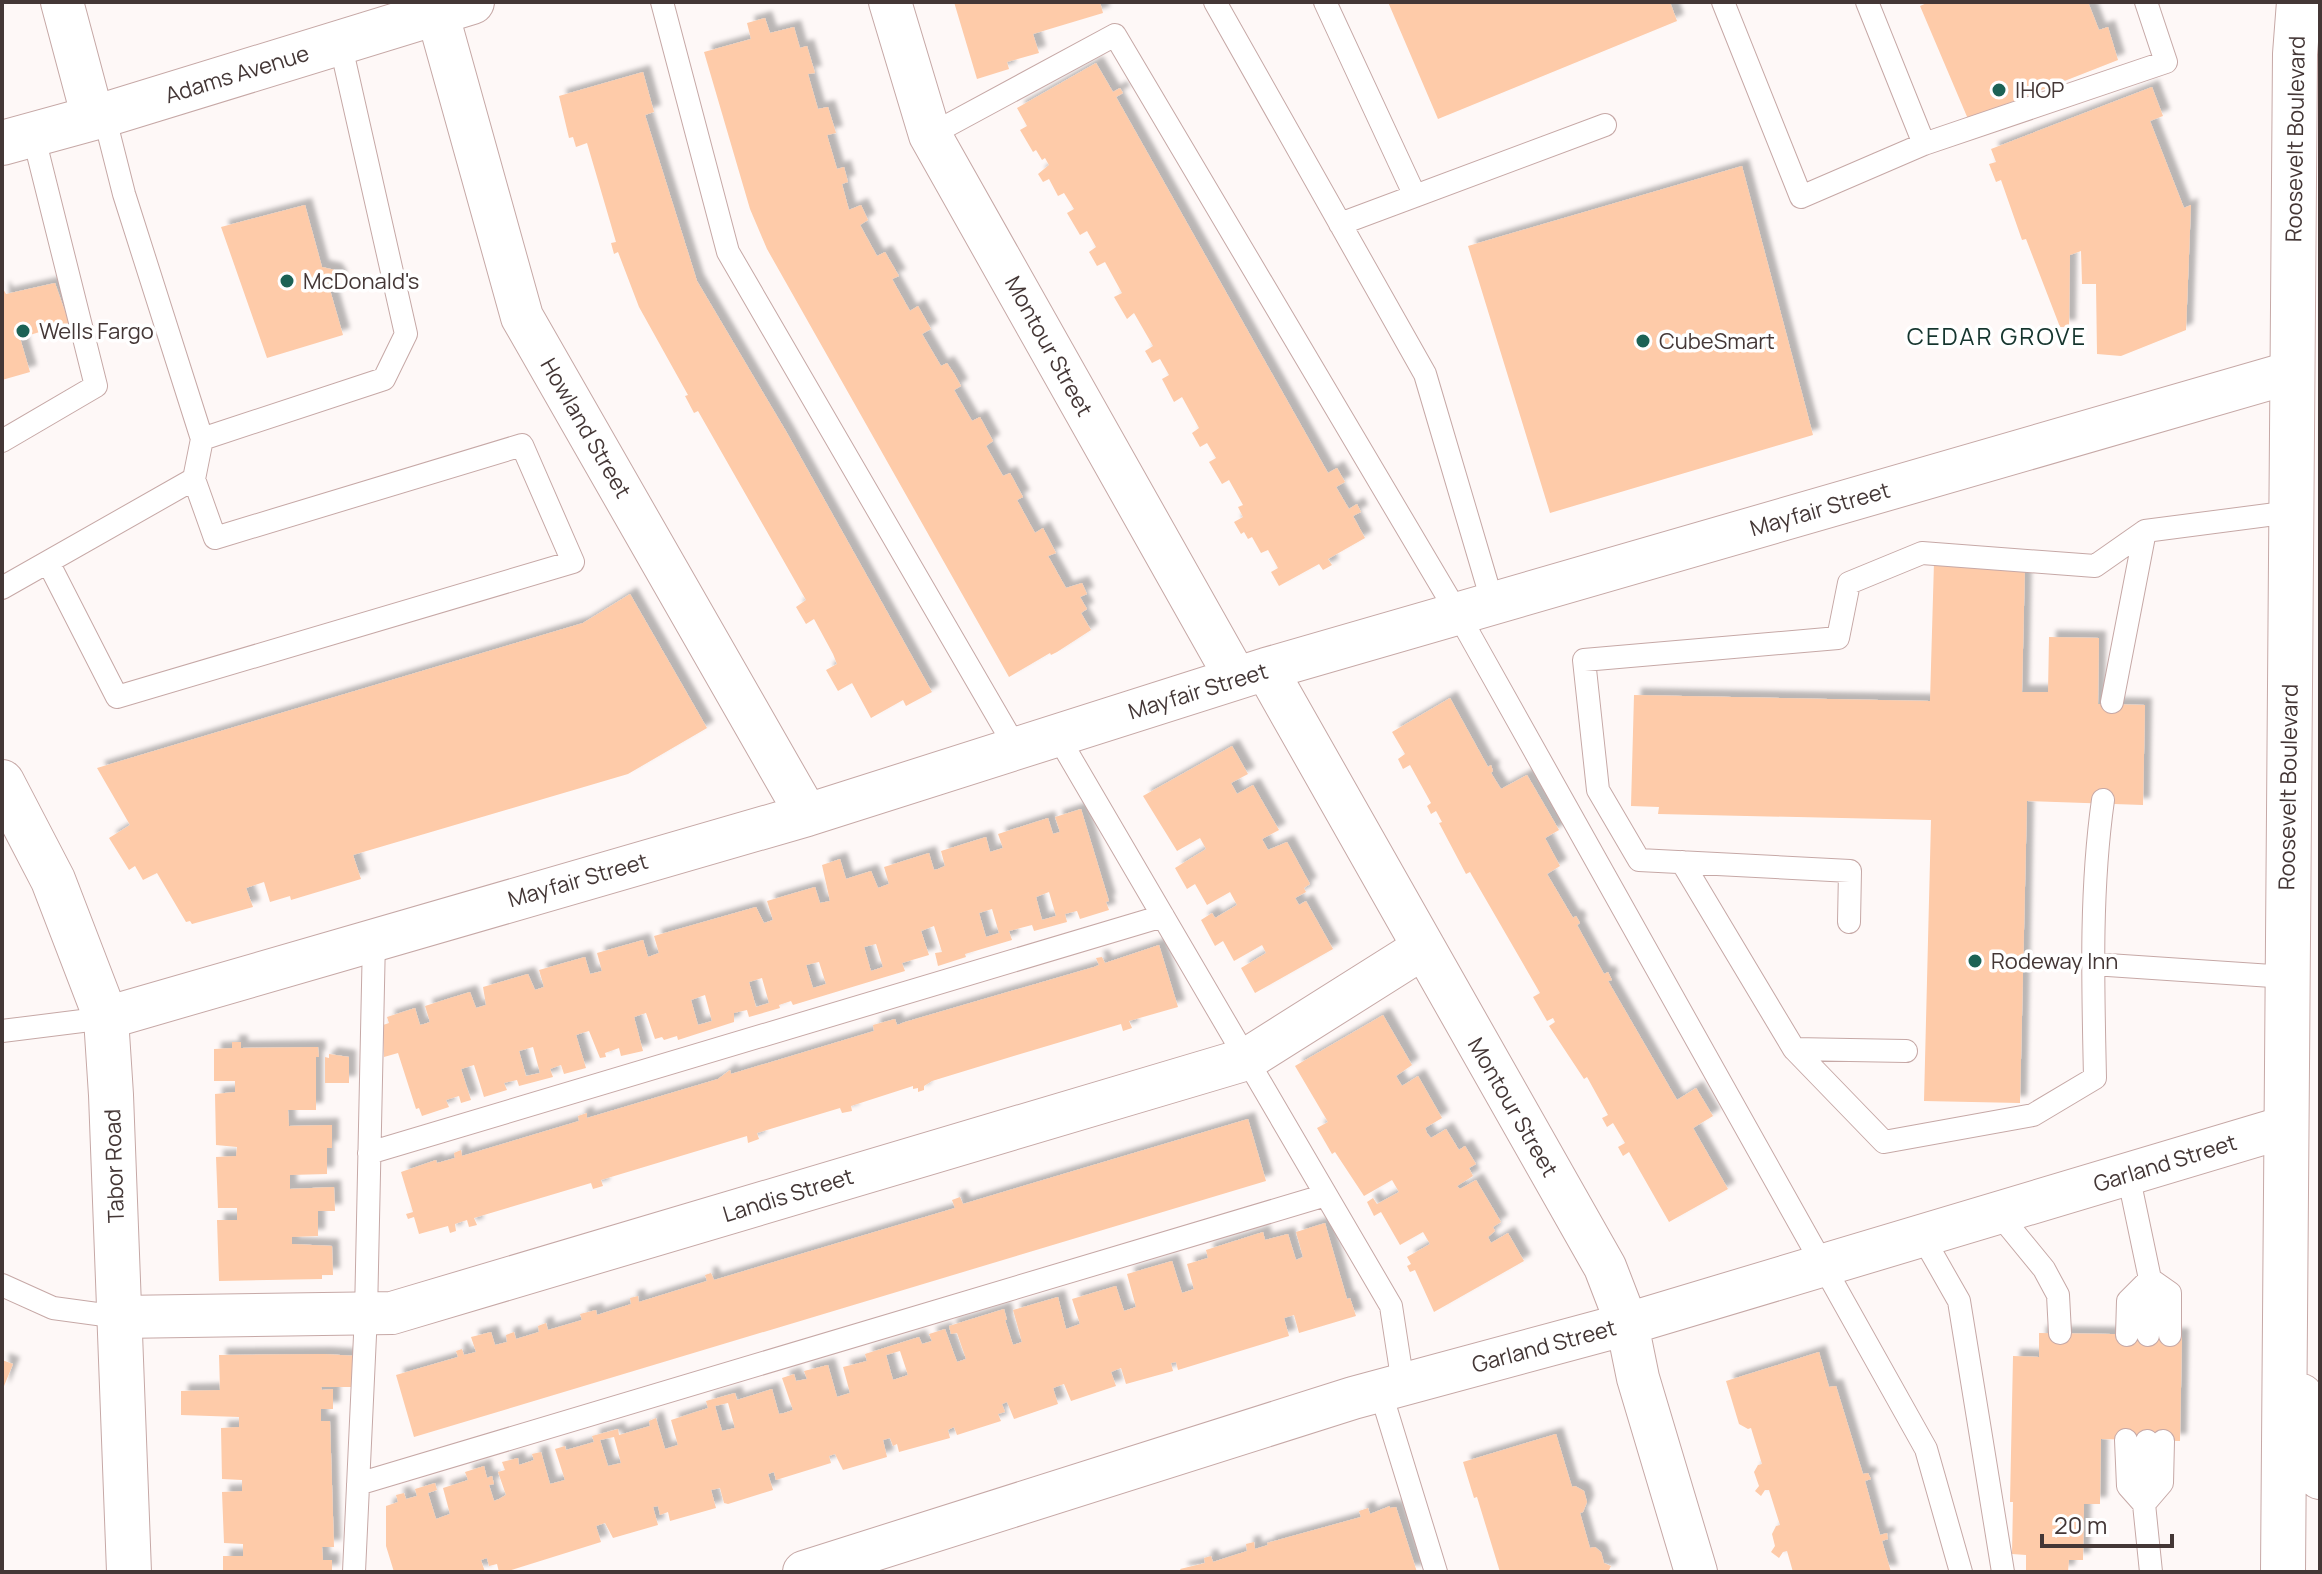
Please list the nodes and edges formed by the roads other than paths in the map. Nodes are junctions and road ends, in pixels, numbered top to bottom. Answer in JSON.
{"nodes":[{"id":1,"x":62,"y":2,"type":"edge"},
{"id":2,"x":662,"y":2,"type":"edge"},
{"id":3,"x":890,"y":2,"type":"edge"},
{"id":4,"x":1215,"y":2,"type":"edge"},
{"id":5,"x":1325,"y":2,"type":"edge"},
{"id":6,"x":1723,"y":2,"type":"edge"},
{"id":7,"x":1867,"y":2,"type":"edge"},
{"id":8,"x":2146,"y":2,"type":"edge"},
{"id":9,"x":2299,"y":2,"type":"edge"},
{"id":10,"x":448,"y":5,"type":"edge"},
{"id":11,"x":340,"y":42,"type":"junction"},
{"id":12,"x":99,"y":116,"type":"junction"},
{"id":13,"x":1605,"y":125,"type":"dead end"},
{"id":14,"x":930,"y":135,"type":"junction"},
{"id":15,"x":17,"y":138,"type":"edge"},
{"id":16,"x":1924,"y":144,"type":"junction"},
{"id":17,"x":1415,"y":196,"type":"junction"},
{"id":18,"x":1340,"y":224,"type":"junction"},
{"id":19,"x":2293,"y":372,"type":"junction"},
{"id":20,"x":202,"y":439,"type":"junction"},
{"id":21,"x":2,"y":441,"type":"edge"},
{"id":22,"x":194,"y":479,"type":"junction"},
{"id":23,"x":2291,"y":512,"type":"junction"},
{"id":24,"x":2145,"y":531,"type":"junction"},
{"id":25,"x":48,"y":562,"type":"junction"},
{"id":26,"x":2,"y":588,"type":"edge"},
{"id":27,"x":1476,"y":609,"type":"junction"},
{"id":28,"x":1251,"y":674,"type":"junction"},
{"id":29,"x":2112,"y":702,"type":"dead end"},
{"id":30,"x":1057,"y":735,"type":"junction"},
{"id":31,"x":1016,"y":748,"type":"junction"},
{"id":32,"x":2,"y":782,"type":"edge"},
{"id":33,"x":2103,"y":800,"type":"dead end"},
{"id":34,"x":807,"y":815,"type":"junction"},
{"id":35,"x":1682,"y":862,"type":"junction"},
{"id":36,"x":1163,"y":916,"type":"junction"},
{"id":37,"x":1849,"y":922,"type":"dead end"},
{"id":38,"x":374,"y":939,"type":"junction"},
{"id":39,"x":1423,"y":948,"type":"junction"},
{"id":40,"x":2093,"y":964,"type":"junction"},
{"id":41,"x":2287,"y":977,"type":"junction"},
{"id":42,"x":106,"y":1018,"type":"junction"},
{"id":43,"x":2,"y":1031,"type":"edge"},
{"id":44,"x":1794,"y":1049,"type":"junction"},
{"id":45,"x":1906,"y":1051,"type":"dead end"},
{"id":46,"x":1247,"y":1059,"type":"junction"},
{"id":47,"x":2285,"y":1127,"type":"junction"},
{"id":48,"x":369,"y":1153,"type":"junction"},
{"id":49,"x":2128,"y":1174,"type":"junction"},
{"id":50,"x":1326,"y":1195,"type":"junction"},
{"id":51,"x":1998,"y":1213,"type":"junction"},
{"id":52,"x":1922,"y":1236,"type":"junction"},
{"id":53,"x":1825,"y":1265,"type":"junction"},
{"id":54,"x":2150,"y":1279,"type":"junction"},
{"id":55,"x":2,"y":1285,"type":"edge"},
{"id":56,"x":366,"y":1314,"type":"junction"},
{"id":57,"x":119,"y":1317,"type":"junction"},
{"id":58,"x":2284,"y":1323,"type":"junction"},
{"id":59,"x":1627,"y":1324,"type":"junction"},
{"id":60,"x":2060,"y":1333,"type":"dead end"},
{"id":61,"x":1392,"y":1387,"type":"junction"},
{"id":62,"x":2320,"y":1477,"type":"edge"},
{"id":63,"x":358,"y":1484,"type":"junction"},
{"id":64,"x":2144,"y":1504,"type":"junction"},
{"id":65,"x":129,"y":1572,"type":"edge"},
{"id":66,"x":354,"y":1572,"type":"edge"},
{"id":67,"x":804,"y":1572,"type":"edge"},
{"id":68,"x":1436,"y":1572,"type":"edge"},
{"id":69,"x":1696,"y":1572,"type":"edge"},
{"id":70,"x":1961,"y":1572,"type":"edge"},
{"id":71,"x":2003,"y":1572,"type":"edge"},
{"id":72,"x":2151,"y":1572,"type":"edge"},
{"id":73,"x":2283,"y":1572,"type":"edge"}],
"edges":[{"from":1,"to":12,"type":"street"},
{"from":2,"to":31,"type":"lane"},
{"from":3,"to":14,"type":"street","name":"Montour Street"},
{"from":4,"to":18,"type":"lane"},
{"from":5,"to":17,"type":"lane"},
{"from":6,"to":16,"type":"lane"},
{"from":7,"to":16,"type":"lane"},
{"from":8,"to":16,"type":"lane"},
{"from":9,"to":19,"type":"main road","name":"Roosevelt Boulevard"},
{"from":10,"to":11,"type":"main road","name":"Adams Avenue"},
{"from":10,"to":34,"type":"street","name":"Howland Street"},
{"from":11,"to":12,"type":"main road","name":"Adams Avenue"},
{"from":11,"to":20,"type":"lane"},
{"from":12,"to":15,"type":"main road","name":"Adams Avenue"},
{"from":12,"to":20,"type":"lane"},
{"from":13,"to":17,"type":"lane"},
{"from":14,"to":27,"type":"lane"},
{"from":14,"to":28,"type":"street","name":"Montour Street"},
{"from":15,"to":21,"type":"lane"},
{"from":17,"to":18,"type":"lane"},
{"from":18,"to":27,"type":"lane"},
{"from":19,"to":23,"type":"main road","name":"Roosevelt Boulevard"},
{"from":19,"to":27,"type":"street","name":"Mayfair Street"},
{"from":20,"to":22,"type":"lane"},
{"from":22,"to":25,"type":"lane"},
{"from":22,"to":25,"type":"lane"},
{"from":23,"to":24,"type":"lane"},
{"from":23,"to":41,"type":"main road","name":"Roosevelt Boulevard"},
{"from":24,"to":29,"type":"lane"},
{"from":24,"to":35,"type":"lane"},
{"from":25,"to":26,"type":"lane"},
{"from":27,"to":28,"type":"street","name":"Mayfair Street"},
{"from":27,"to":53,"type":"lane"},
{"from":28,"to":30,"type":"street","name":"Mayfair Street"},
{"from":28,"to":39,"type":"street","name":"Montour Street"},
{"from":30,"to":31,"type":"street","name":"Mayfair Street"},
{"from":30,"to":36,"type":"lane"},
{"from":31,"to":34,"type":"street","name":"Mayfair Street"},
{"from":32,"to":42,"type":"main road","name":"Tabor Road"},
{"from":33,"to":40,"type":"lane"},
{"from":34,"to":38,"type":"street","name":"Mayfair Street"},
{"from":35,"to":37,"type":"lane"},
{"from":35,"to":44,"type":"lane"},
{"from":36,"to":46,"type":"lane"},
{"from":36,"to":48,"type":"lane"},
{"from":38,"to":42,"type":"street","name":"Mayfair Street"},
{"from":38,"to":48,"type":"lane"},
{"from":39,"to":46,"type":"street","name":"Landis Street"},
{"from":39,"to":59,"type":"street","name":"Montour Street"},
{"from":40,"to":41,"type":"lane"},
{"from":40,"to":44,"type":"lane"},
{"from":41,"to":47,"type":"main road","name":"Roosevelt Boulevard"},
{"from":42,"to":43,"type":"lane"},
{"from":42,"to":57,"type":"main road","name":"Tabor Road"},
{"from":44,"to":45,"type":"lane"},
{"from":46,"to":50,"type":"lane"},
{"from":46,"to":56,"type":"street","name":"Landis Street"},
{"from":47,"to":49,"type":"street","name":"Garland Street"},
{"from":47,"to":58,"type":"main road","name":"Roosevelt Boulevard"},
{"from":48,"to":56,"type":"lane"},
{"from":49,"to":51,"type":"street","name":"Garland Street"},
{"from":49,"to":54,"type":"lane"},
{"from":50,"to":61,"type":"lane"},
{"from":50,"to":63,"type":"lane"},
{"from":51,"to":52,"type":"street","name":"Garland Street"},
{"from":51,"to":60,"type":"lane"},
{"from":52,"to":53,"type":"street","name":"Garland Street"},
{"from":52,"to":71,"type":"lane"},
{"from":53,"to":59,"type":"street","name":"Garland Street"},
{"from":53,"to":70,"type":"lane"},
{"from":54,"to":54,"type":"lane"},
{"from":55,"to":57,"type":"lane"},
{"from":56,"to":57,"type":"street","name":"Landis Street"},
{"from":56,"to":63,"type":"lane"},
{"from":57,"to":65,"type":"main road","name":"Tabor Road"},
{"from":58,"to":62,"type":"main road"},
{"from":58,"to":73,"type":"main road","name":"Roosevelt Boulevard"},
{"from":59,"to":61,"type":"street","name":"Garland Street"},
{"from":59,"to":69,"type":"street","name":"Montour Street"},
{"from":61,"to":67,"type":"street","name":"Garland Street"},
{"from":61,"to":68,"type":"lane"},
{"from":63,"to":66,"type":"lane"},
{"from":64,"to":64,"type":"lane"},
{"from":64,"to":72,"type":"lane"}]}
